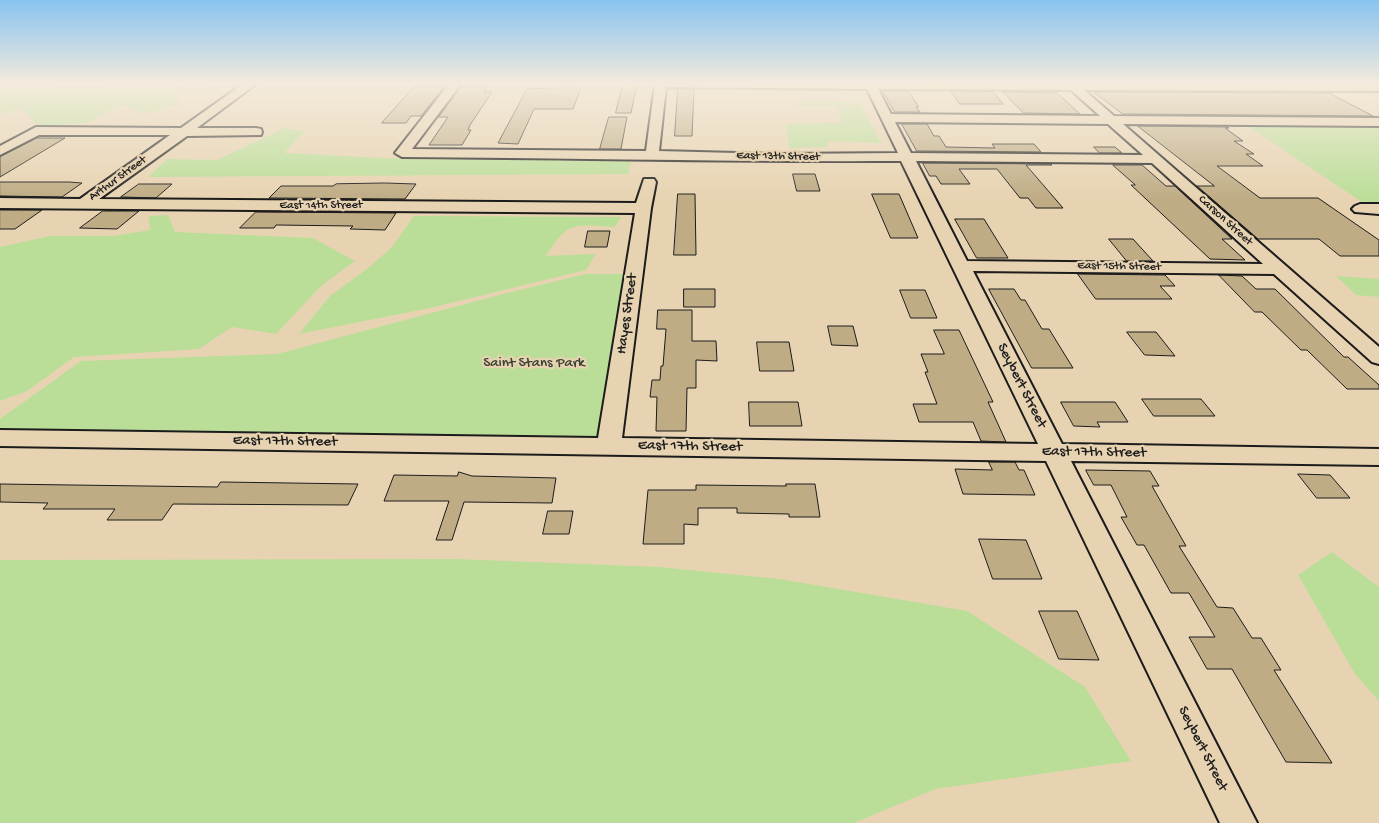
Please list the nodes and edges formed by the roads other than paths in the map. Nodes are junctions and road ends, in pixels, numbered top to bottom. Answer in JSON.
{"nodes":[{"id":1,"x":196,"y":122,"type":"edge"},
{"id":2,"x":425,"y":122,"type":"edge"},
{"id":3,"x":656,"y":122,"type":"edge"},
{"id":4,"x":889,"y":122,"type":"edge"},
{"id":5,"x":1115,"y":122,"type":"edge"},
{"id":6,"x":183,"y":132,"type":"junction"},
{"id":7,"x":256,"y":132,"type":"dead end"},
{"id":8,"x":0,"y":151,"type":"edge"},
{"id":9,"x":652,"y":155,"type":"junction"},
{"id":10,"x":906,"y":157,"type":"junction"},
{"id":11,"x":1155,"y":159,"type":"junction"},
{"id":12,"x":649,"y":182,"type":"dead end"},
{"id":13,"x":0,"y":203,"type":"edge"},
{"id":14,"x":83,"y":204,"type":"junction"},
{"id":15,"x":643,"y":208,"type":"junction"},
{"id":16,"x":1360,"y":209,"type":"dead end"},
{"id":17,"x":1379,"y":209,"type":"edge"},
{"id":18,"x":960,"y":266,"type":"junction"},
{"id":19,"x":1278,"y":269,"type":"junction"},
{"id":20,"x":1379,"y":358,"type":"edge"},
{"id":21,"x":0,"y":438,"type":"edge"},
{"id":22,"x":609,"y":446,"type":"junction"},
{"id":23,"x":1054,"y":452,"type":"junction"},
{"id":24,"x":1379,"y":457,"type":"edge"},
{"id":25,"x":1239,"y":823,"type":"edge"}],
"edges":[{"from":1,"to":6,"type":"street","name":"Arthur Street"},
{"from":2,"to":9,"type":"street","name":"East 13th Street"},
{"from":3,"to":9,"type":"street"},
{"from":4,"to":10,"type":"street","name":"Seybert Street"},
{"from":5,"to":11,"type":"street","name":"Carson Street"},
{"from":6,"to":7,"type":"street"},
{"from":6,"to":8,"type":"street"},
{"from":6,"to":14,"type":"street","name":"Arthur Street"},
{"from":9,"to":10,"type":"street","name":"East 13th Street"},
{"from":10,"to":11,"type":"street","name":"East 13th Street"},
{"from":10,"to":18,"type":"street","name":"Seybert Street"},
{"from":11,"to":19,"type":"street","name":"Carson Street"},
{"from":12,"to":15,"type":"street","name":"Hayes Street"},
{"from":13,"to":14,"type":"street","name":"East 14th Street"},
{"from":14,"to":15,"type":"street","name":"East 14th Street"},
{"from":15,"to":22,"type":"street","name":"Hayes Street"},
{"from":16,"to":17,"type":"street"},
{"from":18,"to":19,"type":"street","name":"East 15th Street"},
{"from":18,"to":23,"type":"street","name":"Seybert Street"},
{"from":19,"to":20,"type":"street","name":"Carson Street"},
{"from":21,"to":22,"type":"street","name":"East 17th Street"},
{"from":22,"to":23,"type":"street","name":"East 17th Street"},
{"from":23,"to":24,"type":"street","name":"East 17th Street"},
{"from":23,"to":25,"type":"street","name":"Seybert Street"}]}
